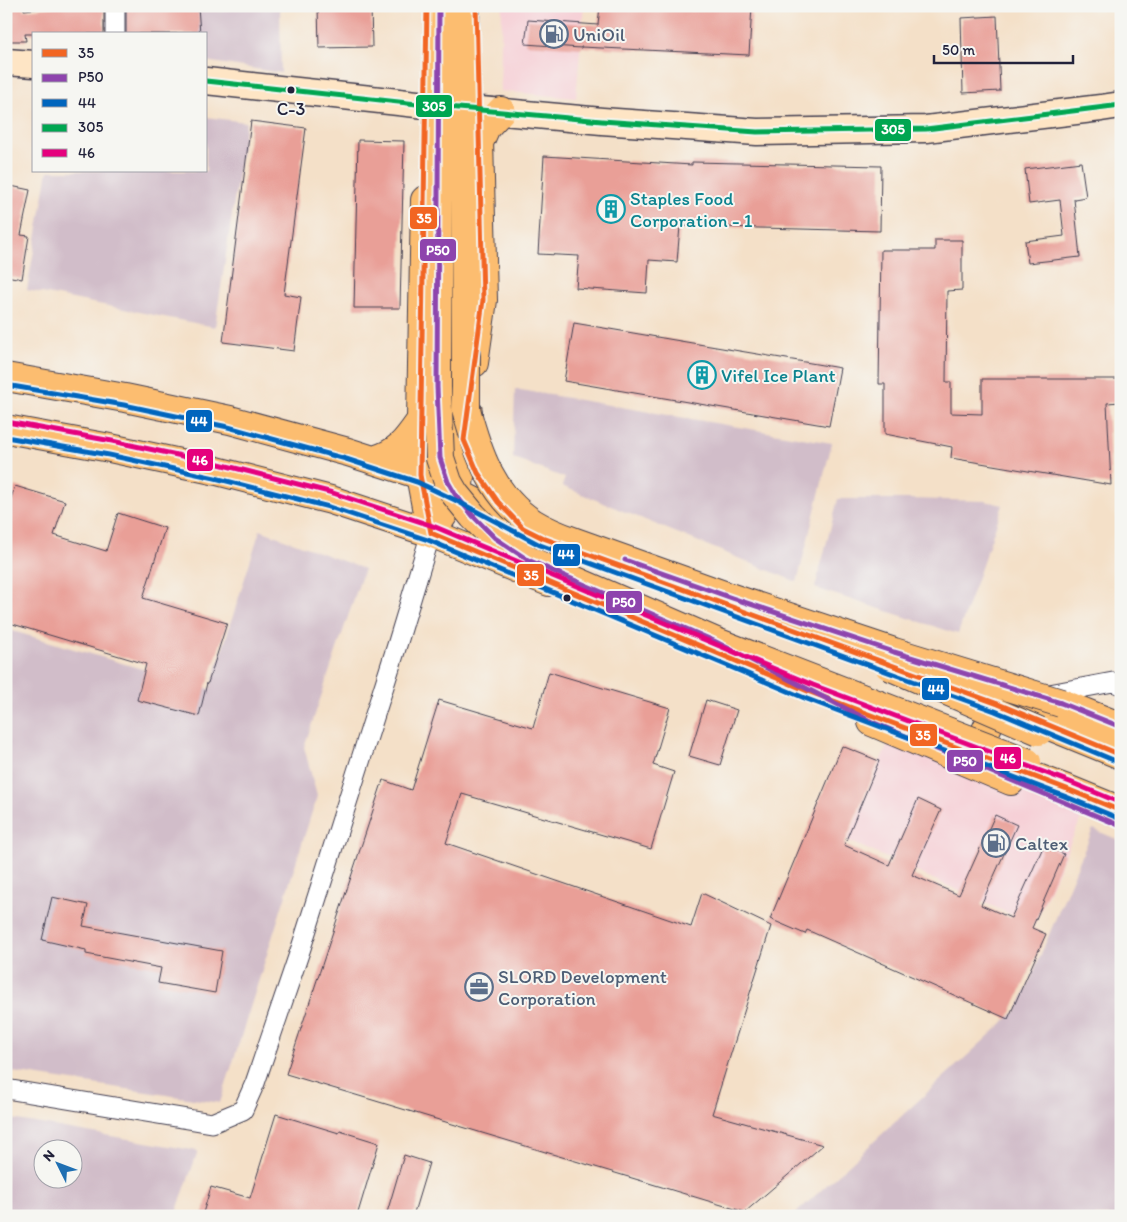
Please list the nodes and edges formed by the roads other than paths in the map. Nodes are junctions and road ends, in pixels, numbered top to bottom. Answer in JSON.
{"nodes":[{"id":1,"x":115,"y":6,"type":"edge"},
{"id":2,"x":427,"y":6,"type":"edge"},
{"id":3,"x":439,"y":6,"type":"edge"},
{"id":4,"x":466,"y":6,"type":"edge"},
{"id":5,"x":476,"y":6,"type":"edge"},
{"id":6,"x":115,"y":32,"type":"edge"},
{"id":7,"x":6,"y":62,"type":"edge"},
{"id":8,"x":32,"y":64,"type":"edge"},
{"id":9,"x":208,"y":80,"type":"edge"},
{"id":10,"x":426,"y":105,"type":"junction"},
{"id":11,"x":1121,"y":105,"type":"edge"},
{"id":12,"x":490,"y":110,"type":"junction"},
{"id":13,"x":6,"y":377,"type":"edge"},
{"id":14,"x":421,"y":420,"type":"junction"},
{"id":15,"x":6,"y":428,"type":"edge"},
{"id":16,"x":464,"y":440,"type":"junction"},
{"id":17,"x":374,"y":460,"type":"junction"},
{"id":18,"x":420,"y":475,"type":"junction"},
{"id":19,"x":458,"y":493,"type":"junction"},
{"id":20,"x":524,"y":528,"type":"junction"},
{"id":21,"x":431,"y":533,"type":"junction"},
{"id":22,"x":732,"y":598,"type":"junction"},
{"id":23,"x":714,"y":641,"type":"junction"},
{"id":24,"x":1121,"y":685,"type":"edge"},
{"id":25,"x":998,"y":704,"type":"junction"},
{"id":26,"x":1121,"y":727,"type":"edge"},
{"id":27,"x":1039,"y":731,"type":"dead end"},
{"id":28,"x":975,"y":754,"type":"junction"},
{"id":29,"x":1121,"y":755,"type":"edge"},
{"id":30,"x":1027,"y":762,"type":"dead end"},
{"id":31,"x":1121,"y":811,"type":"edge"},
{"id":32,"x":1121,"y":826,"type":"edge"},
{"id":33,"x":6,"y":1089,"type":"edge"}],
"edges":[{"from":1,"to":6,"type":"street"},
{"from":2,"to":10,"type":"main road"},
{"from":3,"to":23,"type":"main road","bridge":true},
{"from":4,"to":22,"type":"main road","bridge":true},
{"from":5,"to":12,"type":"main road"},
{"from":7,"to":8,"type":"main road"},
{"from":9,"to":10,"type":"main road"},
{"from":10,"to":12,"type":"main road"},
{"from":10,"to":14,"type":"main road"},
{"from":11,"to":12,"type":"main road"},
{"from":12,"to":16,"type":"main road"},
{"from":13,"to":17,"type":"main road"},
{"from":14,"to":17,"type":"main road"},
{"from":14,"to":18,"type":"main road"},
{"from":15,"to":21,"type":"main road"},
{"from":16,"to":19,"type":"main road"},
{"from":16,"to":20,"type":"main road"},
{"from":17,"to":18,"type":"main road"},
{"from":18,"to":19,"type":"main road"},
{"from":18,"to":21,"type":"main road"},
{"from":19,"to":20,"type":"main road"},
{"from":19,"to":21,"type":"main road"},
{"from":20,"to":25,"type":"main road"},
{"from":21,"to":28,"type":"main road"},
{"from":21,"to":33,"type":"street"},
{"from":22,"to":26,"type":"main road","bridge":true},
{"from":22,"to":27,"type":"main road","bridge":true},
{"from":23,"to":30,"type":"main road","bridge":true},
{"from":23,"to":32,"type":"main road","bridge":true},
{"from":24,"to":25,"type":"street"},
{"from":25,"to":28,"type":"main road"},
{"from":25,"to":29,"type":"main road"},
{"from":28,"to":31,"type":"main road"}]}
